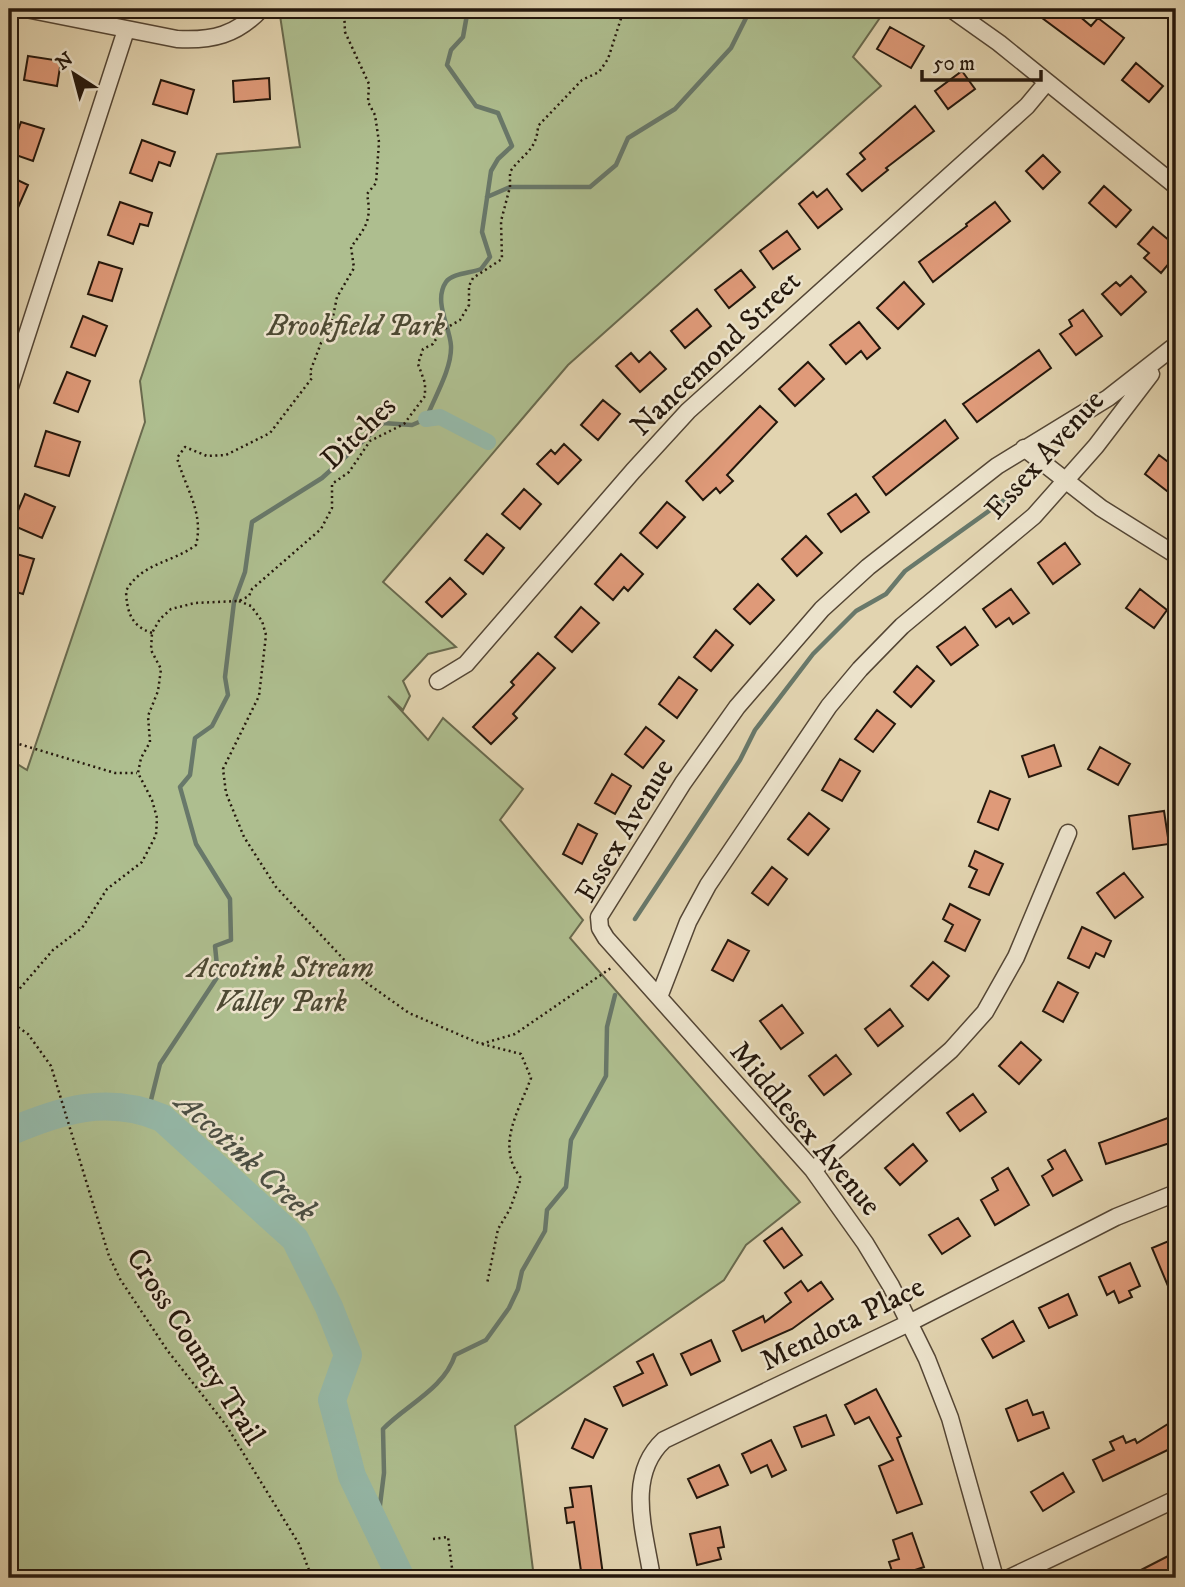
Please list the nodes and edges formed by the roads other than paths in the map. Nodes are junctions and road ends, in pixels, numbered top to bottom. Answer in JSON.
{"nodes":[{"id":1,"x":26,"y":9,"type":"edge"},
{"id":2,"x":261,"y":9,"type":"edge"},
{"id":3,"x":951,"y":9,"type":"edge"},
{"id":4,"x":126,"y":30,"type":"junction"},
{"id":5,"x":1047,"y":82,"type":"junction"},
{"id":6,"x":1176,"y":186,"type":"edge"},
{"id":7,"x":1174,"y":346,"type":"edge"},
{"id":8,"x":9,"y":390,"type":"edge"},
{"id":9,"x":1024,"y":448,"type":"junction"},
{"id":10,"x":1065,"y":480,"type":"junction"},
{"id":11,"x":1176,"y":555,"type":"edge"},
{"id":12,"x":438,"y":681,"type":"dead end"},
{"id":13,"x":1068,"y":833,"type":"dead end"},
{"id":14,"x":659,"y":997,"type":"junction"},
{"id":15,"x":813,"y":1170,"type":"junction"},
{"id":16,"x":1176,"y":1193,"type":"edge"},
{"id":17,"x":909,"y":1323,"type":"junction"},
{"id":18,"x":1176,"y":1499,"type":"edge"},
{"id":19,"x":652,"y":1578,"type":"edge"},
{"id":20,"x":995,"y":1578,"type":"edge"},
{"id":21,"x":1009,"y":1578,"type":"edge"}],
"edges":[{"from":1,"to":4,"type":"street"},
{"from":2,"to":4,"type":"street"},
{"from":3,"to":5,"type":"street"},
{"from":4,"to":8,"type":"street"},
{"from":5,"to":6,"type":"street"},
{"from":5,"to":12,"type":"street","name":"Nancemond Street"},
{"from":7,"to":9,"type":"street","name":"Essex Avenue"},
{"from":7,"to":10,"type":"street","name":"Essex Avenue"},
{"from":9,"to":10,"type":"street"},
{"from":9,"to":14,"type":"street","name":"Essex Avenue"},
{"from":10,"to":11,"type":"street"},
{"from":10,"to":14,"type":"street","name":"Essex Avenue"},
{"from":13,"to":15,"type":"street"},
{"from":14,"to":15,"type":"street","name":"Middlesex Avenue"},
{"from":15,"to":17,"type":"street","name":"Middlesex Avenue"},
{"from":16,"to":17,"type":"street","name":"Mendota Place"},
{"from":17,"to":19,"type":"street","name":"Mendota Place"},
{"from":17,"to":20,"type":"street","name":"Middlesex Avenue"},
{"from":18,"to":21,"type":"street"}]}
